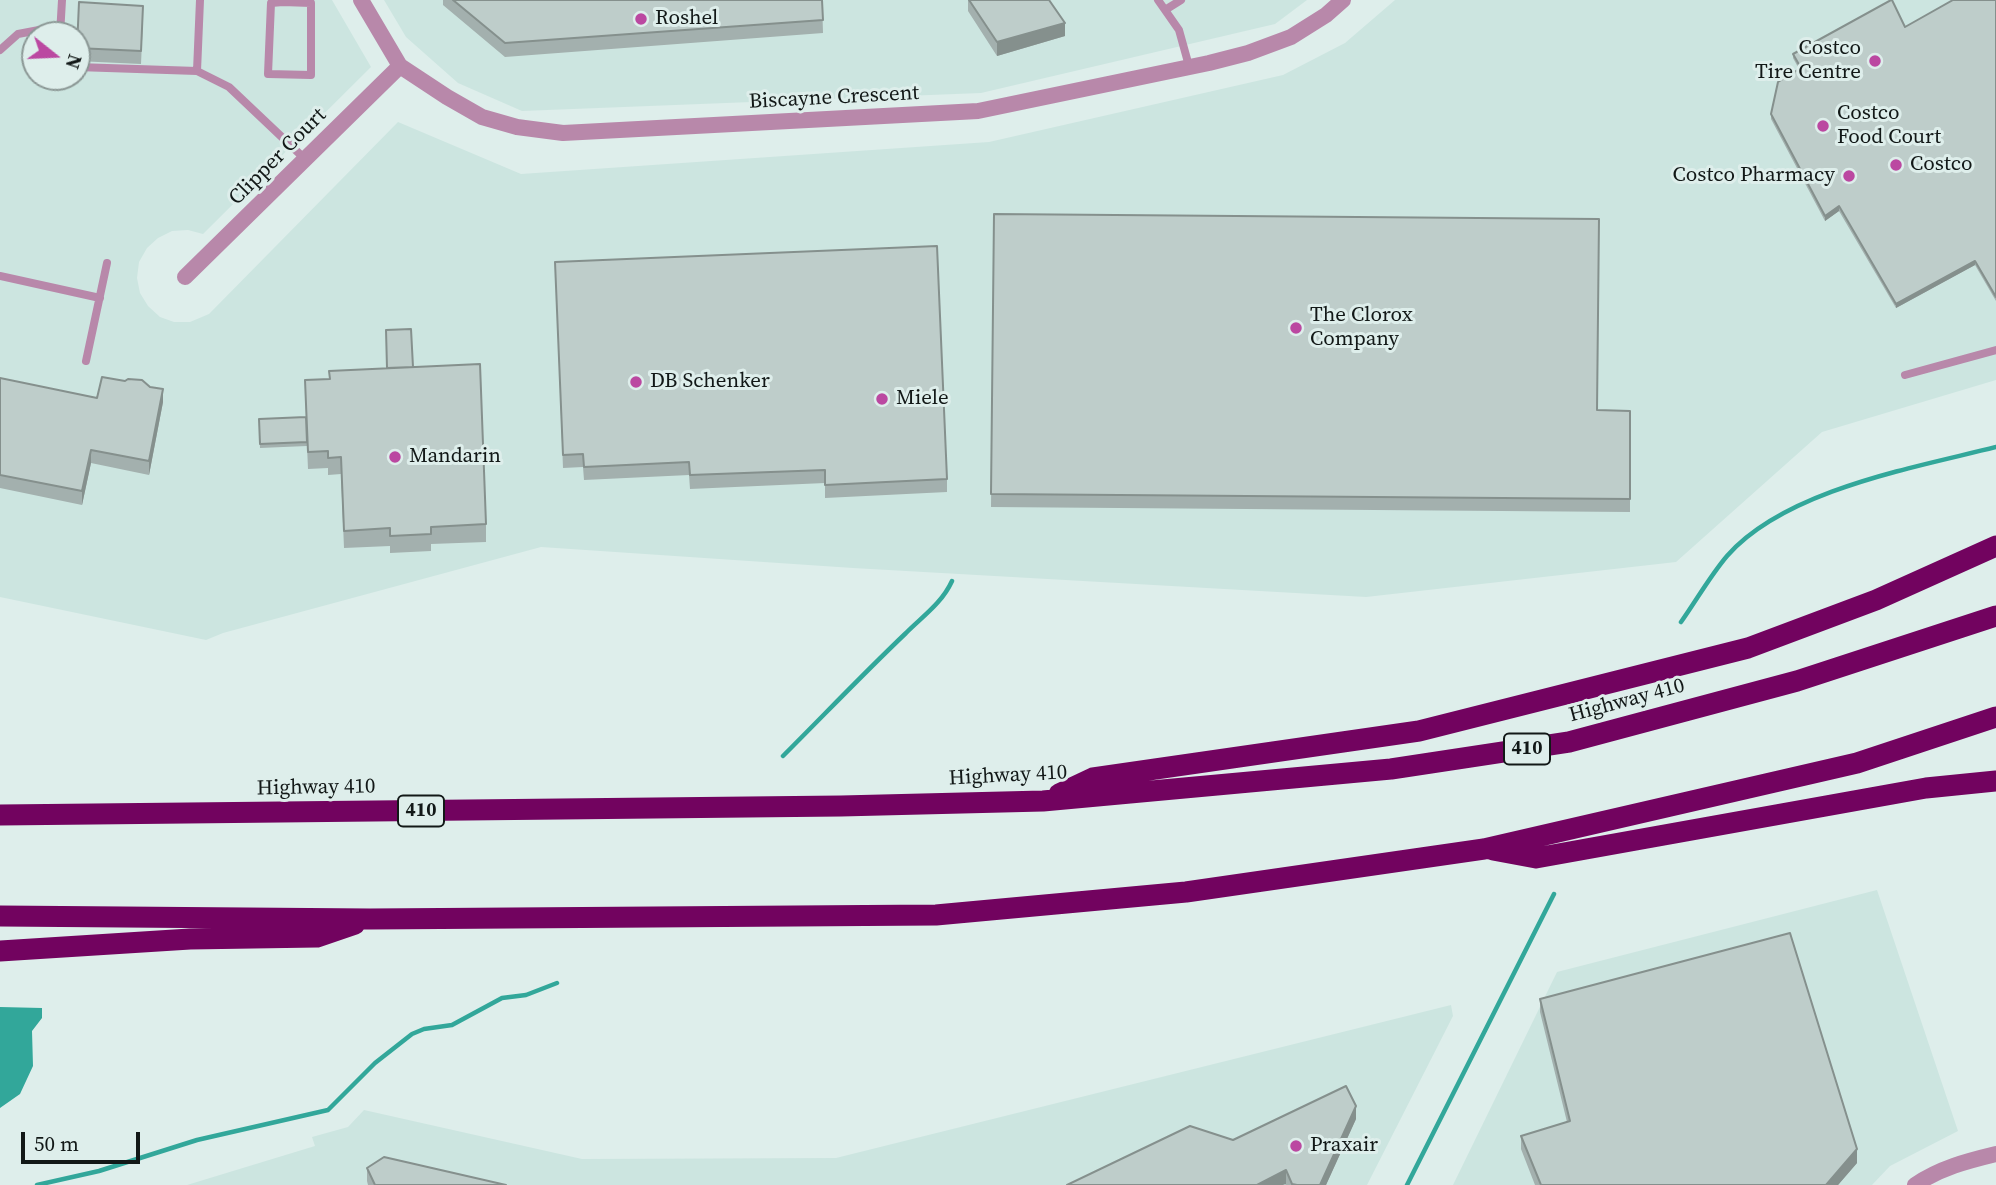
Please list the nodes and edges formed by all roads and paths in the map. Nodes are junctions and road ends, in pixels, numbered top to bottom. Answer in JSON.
{"nodes":[{"id":1,"x":62,"y":0,"type":"edge"},
{"id":2,"x":200,"y":0,"type":"edge"},
{"id":3,"x":361,"y":0,"type":"edge"},
{"id":4,"x":1158,"y":0,"type":"edge"},
{"id":5,"x":1181,"y":0,"type":"edge"},
{"id":6,"x":1343,"y":0,"type":"edge"},
{"id":7,"x":283,"y":1,"type":"edge"},
{"id":8,"x":1165,"y":10,"type":"junction"},
{"id":9,"x":61,"y":21,"type":"edge"},
{"id":10,"x":21,"y":34,"type":"edge"},
{"id":11,"x":0,"y":50,"type":"edge"},
{"id":12,"x":400,"y":66,"type":"junction"},
{"id":13,"x":1189,"y":66,"type":"junction"},
{"id":14,"x":91,"y":67,"type":"edge"},
{"id":15,"x":197,"y":71,"type":"junction"},
{"id":16,"x":305,"y":159,"type":"junction"},
{"id":17,"x":107,"y":263,"type":"dead end"},
{"id":18,"x":0,"y":276,"type":"edge"},
{"id":19,"x":185,"y":277,"type":"dead end"},
{"id":20,"x":100,"y":298,"type":"junction"},
{"id":21,"x":1996,"y":350,"type":"edge"},
{"id":22,"x":86,"y":361,"type":"dead end"},
{"id":23,"x":1905,"y":375,"type":"dead end"},
{"id":24,"x":1996,"y":547,"type":"edge"},
{"id":25,"x":1996,"y":616,"type":"edge"},
{"id":26,"x":1996,"y":717,"type":"edge"},
{"id":27,"x":1996,"y":781,"type":"edge"},
{"id":28,"x":1043,"y":801,"type":"junction"},
{"id":29,"x":0,"y":815,"type":"edge"},
{"id":30,"x":1484,"y":849,"type":"junction"},
{"id":31,"x":0,"y":916,"type":"edge"},
{"id":32,"x":370,"y":919,"type":"junction"},
{"id":33,"x":0,"y":951,"type":"edge"},
{"id":34,"x":1996,"y":1154,"type":"edge"},
{"id":35,"x":1915,"y":1185,"type":"edge"}],
"edges":[{"from":1,"to":9,"type":"lane"},
{"from":2,"to":15,"type":"lane"},
{"from":3,"to":12,"type":"street","name":"Biscayne Crescent"},
{"from":4,"to":8,"type":"lane"},
{"from":5,"to":8,"type":"lane"},
{"from":6,"to":13,"type":"street","name":"Biscayne Crescent"},
{"from":7,"to":7,"type":"lane"},
{"from":8,"to":13,"type":"lane"},
{"from":10,"to":11,"type":"lane"},
{"from":12,"to":13,"type":"street","name":"Biscayne Crescent"},
{"from":12,"to":16,"type":"street","name":"Clipper Court"},
{"from":14,"to":15,"type":"lane"},
{"from":15,"to":16,"type":"lane"},
{"from":16,"to":19,"type":"street","name":"Clipper Court"},
{"from":17,"to":20,"type":"lane"},
{"from":18,"to":20,"type":"lane"},
{"from":20,"to":22,"type":"lane"},
{"from":21,"to":23,"type":"lane"},
{"from":24,"to":28,"type":"highway"},
{"from":25,"to":28,"type":"highway","name":"Highway 410","number":"410"},
{"from":26,"to":30,"type":"highway"},
{"from":27,"to":30,"type":"highway"},
{"from":28,"to":29,"type":"highway","name":"Highway 410","number":"410"},
{"from":30,"to":32,"type":"highway"},
{"from":31,"to":32,"type":"highway"},
{"from":32,"to":33,"type":"highway"},
{"from":34,"to":35,"type":"street"}]}
